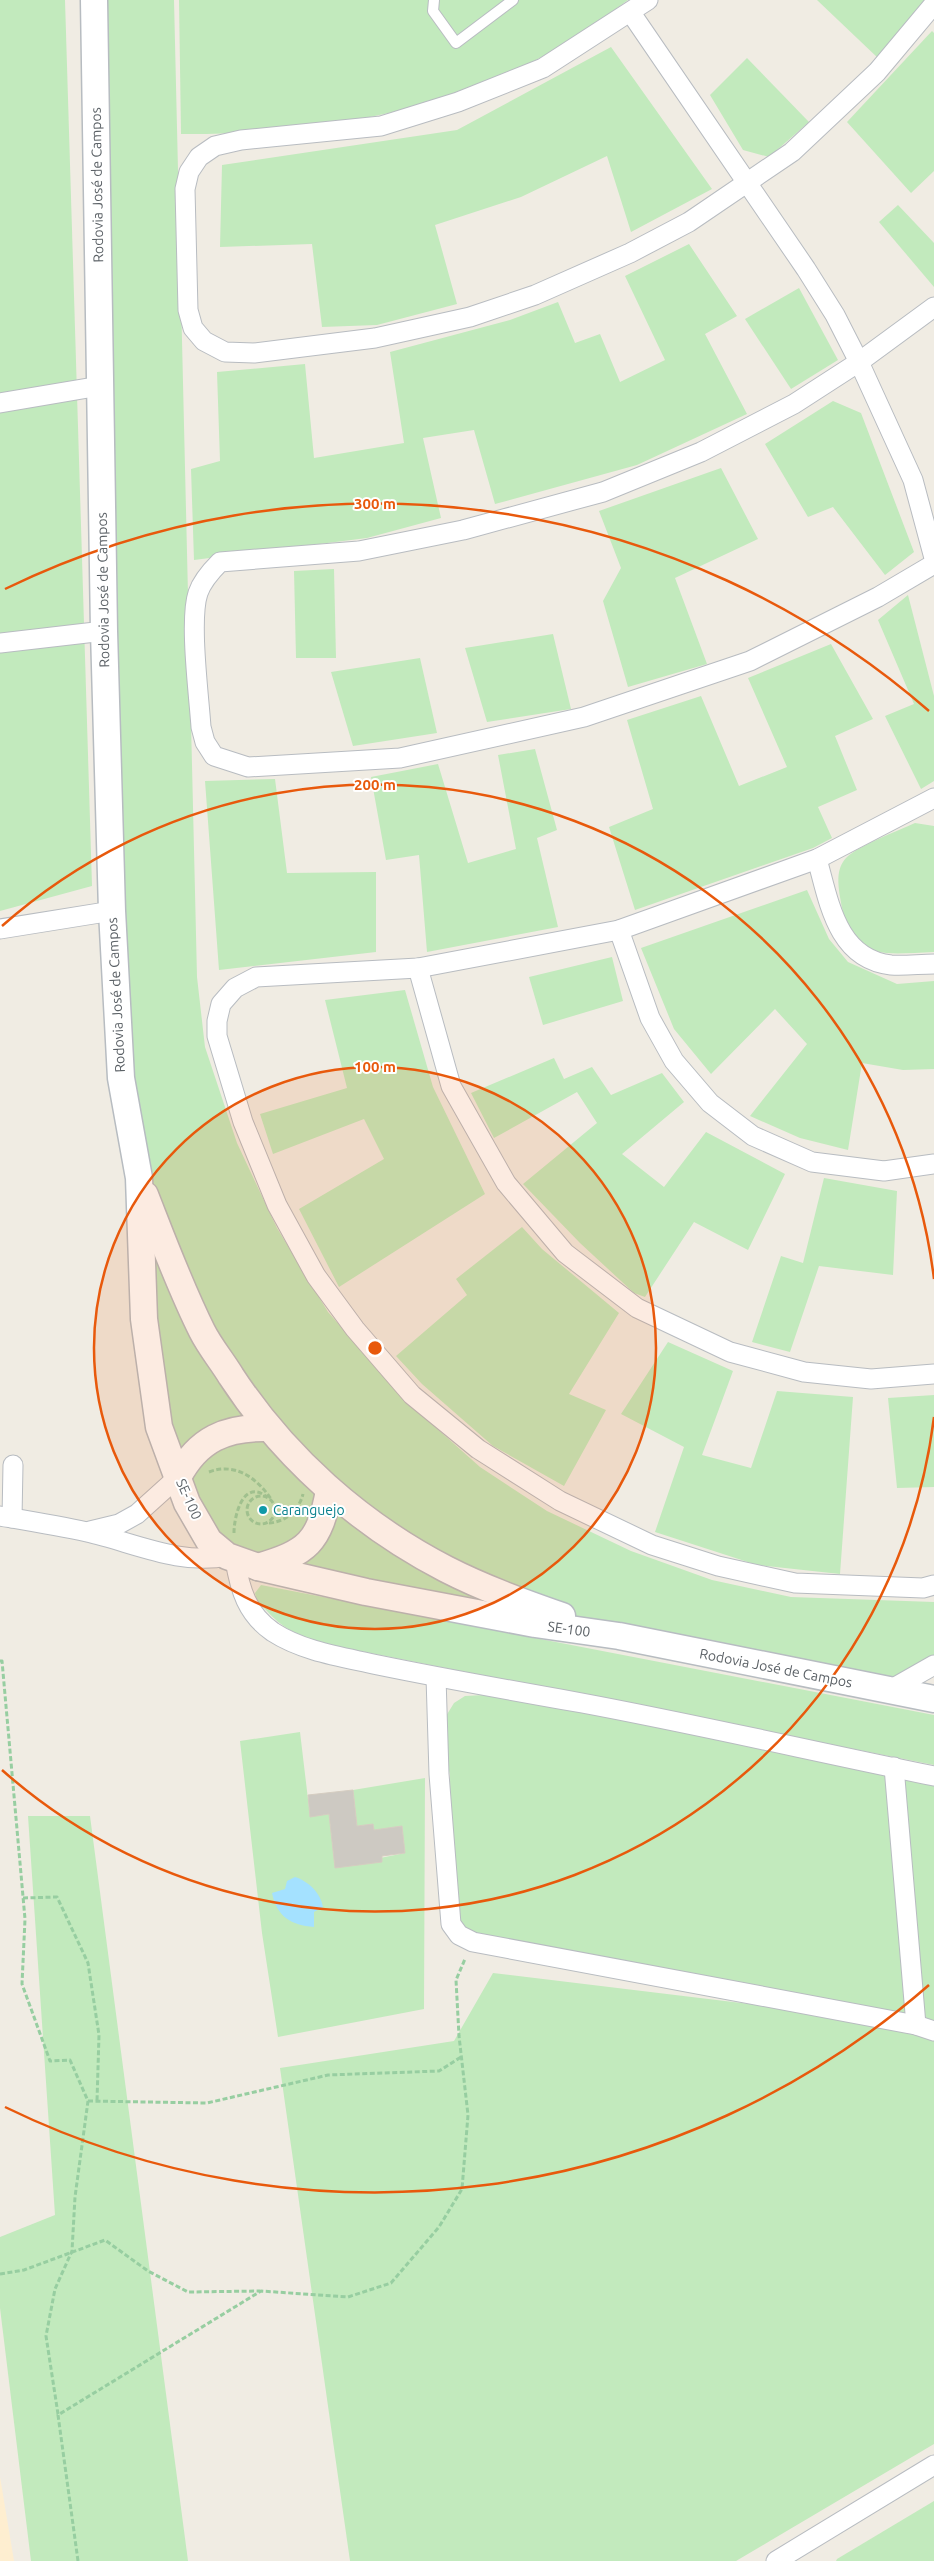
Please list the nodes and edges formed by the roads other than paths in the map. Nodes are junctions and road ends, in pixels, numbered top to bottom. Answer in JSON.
{"nodes":[{"id":1,"x":94,"y":0,"type":"edge"},
{"id":2,"x":434,"y":0,"type":"edge"},
{"id":3,"x":513,"y":0,"type":"edge"},
{"id":4,"x":648,"y":0,"type":"edge"},
{"id":5,"x":934,"y":4,"type":"edge"},
{"id":6,"x":629,"y":7,"type":"edge"},
{"id":7,"x":747,"y":184,"type":"junction"},
{"id":8,"x":934,"y":307,"type":"edge"},
{"id":9,"x":859,"y":362,"type":"junction"},
{"id":10,"x":100,"y":386,"type":"junction"},
{"id":11,"x":0,"y":403,"type":"edge"},
{"id":12,"x":934,"y":558,"type":"edge"},
{"id":13,"x":934,"y":564,"type":"edge"},
{"id":14,"x":104,"y":631,"type":"junction"},
{"id":15,"x":0,"y":642,"type":"edge"},
{"id":16,"x":934,"y":798,"type":"edge"},
{"id":17,"x":817,"y":859,"type":"junction"},
{"id":18,"x":112,"y":911,"type":"junction"},
{"id":19,"x":0,"y":929,"type":"edge"},
{"id":20,"x":619,"y":930,"type":"junction"},
{"id":21,"x":934,"y":964,"type":"edge"},
{"id":22,"x":418,"y":968,"type":"junction"},
{"id":23,"x":934,"y":1164,"type":"edge"},
{"id":24,"x":139,"y":1178,"type":"junction"},
{"id":25,"x":934,"y":1374,"type":"edge"},
{"id":26,"x":268,"y":1428,"type":"junction"},
{"id":27,"x":13,"y":1465,"type":"dead end"},
{"id":28,"x":180,"y":1482,"type":"junction"},
{"id":29,"x":330,"y":1491,"type":"junction"},
{"id":30,"x":6,"y":1517,"type":"edge"},
{"id":31,"x":87,"y":1532,"type":"junction"},
{"id":32,"x":240,"y":1561,"type":"junction"},
{"id":33,"x":934,"y":1585,"type":"edge"},
{"id":34,"x":619,"y":1636,"type":"junction"},
{"id":35,"x":934,"y":1665,"type":"edge"},
{"id":36,"x":436,"y":1677,"type":"junction"},
{"id":37,"x":890,"y":1690,"type":"junction"},
{"id":38,"x":934,"y":1698,"type":"edge"},
{"id":39,"x":894,"y":1768,"type":"junction"},
{"id":40,"x":934,"y":1776,"type":"edge"},
{"id":41,"x":916,"y":2025,"type":"junction"},
{"id":42,"x":934,"y":2031,"type":"edge"},
{"id":43,"x":934,"y":2465,"type":"edge"},
{"id":44,"x":776,"y":2561,"type":"edge"}],
"edges":[{"from":1,"to":10,"type":"main road","name":"Rodovia José de Campos","number":"SE-100"},
{"from":2,"to":3,"type":"lane"},
{"from":4,"to":6,"type":"street"},
{"from":5,"to":7,"type":"street"},
{"from":6,"to":7,"type":"street"},
{"from":6,"to":7,"type":"street"},
{"from":7,"to":9,"type":"street"},
{"from":8,"to":9,"type":"street"},
{"from":9,"to":12,"type":"street"},
{"from":9,"to":13,"type":"street"},
{"from":10,"to":11,"type":"street"},
{"from":10,"to":14,"type":"main road","name":"Rodovia José de Campos","number":"SE-100"},
{"from":14,"to":15,"type":"street"},
{"from":14,"to":18,"type":"main road","name":"Rodovia José de Campos","number":"SE-100"},
{"from":16,"to":17,"type":"street"},
{"from":17,"to":20,"type":"street"},
{"from":17,"to":21,"type":"street"},
{"from":18,"to":19,"type":"street"},
{"from":18,"to":24,"type":"main road","name":"Rodovia José de Campos","number":"SE-100"},
{"from":20,"to":22,"type":"street"},
{"from":20,"to":23,"type":"street"},
{"from":22,"to":25,"type":"street"},
{"from":22,"to":33,"type":"street"},
{"from":24,"to":26,"type":"main road","name":"SE-100","number":"SE-100"},
{"from":24,"to":28,"type":"main road","name":"SE-100","number":"SE-100"},
{"from":26,"to":28,"type":"main road"},
{"from":26,"to":29,"type":"main road","name":"SE-100","number":"SE-100"},
{"from":27,"to":30,"type":"street"},
{"from":28,"to":31,"type":"street"},
{"from":28,"to":32,"type":"main road","name":"SE-100","number":"SE-100"},
{"from":29,"to":32,"type":"main road"},
{"from":29,"to":34,"type":"main road","name":"SE-100","number":"SE-100"},
{"from":30,"to":31,"type":"street"},
{"from":31,"to":32,"type":"street"},
{"from":32,"to":34,"type":"main road","name":"SE-100","number":"SE-100"},
{"from":32,"to":36,"type":"street"},
{"from":34,"to":37,"type":"main road","name":"Rodovia José de Campos"},
{"from":35,"to":37,"type":"street"},
{"from":36,"to":39,"type":"street"},
{"from":36,"to":41,"type":"street"},
{"from":37,"to":38,"type":"main road","name":"Rodovia José de Campos"},
{"from":39,"to":40,"type":"street"},
{"from":39,"to":41,"type":"street"},
{"from":41,"to":42,"type":"street"},
{"from":43,"to":44,"type":"street"}]}
